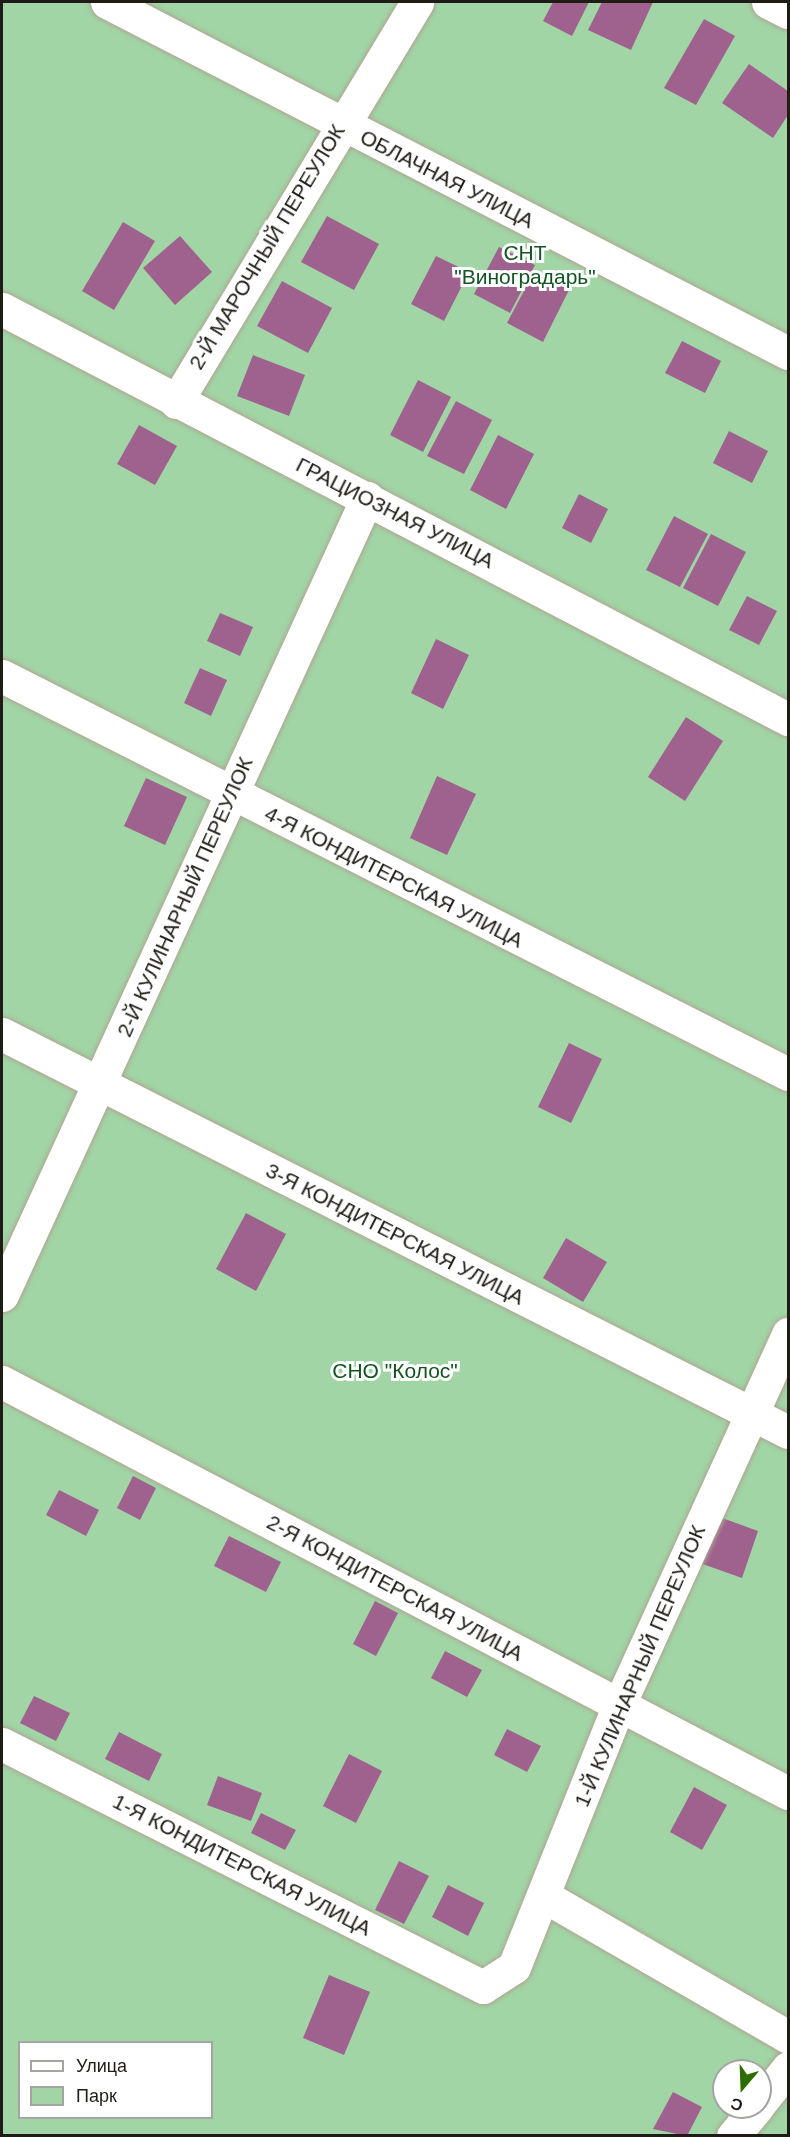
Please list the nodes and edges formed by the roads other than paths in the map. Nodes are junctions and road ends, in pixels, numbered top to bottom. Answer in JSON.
{"nodes":[{"id":1,"x":107,"y":2,"type":"edge"},
{"id":2,"x":417,"y":2,"type":"edge"},
{"id":3,"x":768,"y":2,"type":"edge"},
{"id":4,"x":789,"y":12,"type":"edge"},
{"id":5,"x":340,"y":124,"type":"junction"},
{"id":6,"x":2,"y":309,"type":"edge"},
{"id":7,"x":789,"y":353,"type":"edge"},
{"id":8,"x":176,"y":402,"type":"junction"},
{"id":9,"x":367,"y":498,"type":"junction"},
{"id":10,"x":2,"y":676,"type":"edge"},
{"id":11,"x":789,"y":719,"type":"edge"},
{"id":12,"x":230,"y":795,"type":"junction"},
{"id":13,"x":2,"y":1034,"type":"edge"},
{"id":14,"x":789,"y":1074,"type":"edge"},
{"id":15,"x":99,"y":1086,"type":"junction"},
{"id":16,"x":2,"y":1295,"type":"edge"},
{"id":17,"x":789,"y":1334,"type":"edge"},
{"id":18,"x":2,"y":1382,"type":"edge"},
{"id":19,"x":750,"y":1413,"type":"junction"},
{"id":20,"x":789,"y":1432,"type":"edge"},
{"id":21,"x":619,"y":1705,"type":"junction"},
{"id":22,"x":2,"y":1744,"type":"edge"},
{"id":23,"x":789,"y":1793,"type":"edge"},
{"id":24,"x":544,"y":1896,"type":"junction"},
{"id":25,"x":483,"y":1987,"type":"joint"},
{"id":26,"x":789,"y":2037,"type":"edge"},
{"id":27,"x":789,"y":2068,"type":"edge"},
{"id":28,"x":772,"y":2089,"type":"edge"},
{"id":29,"x":747,"y":2119,"type":"edge"},
{"id":30,"x":733,"y":2136,"type":"edge"}],
"edges":[{"from":1,"to":5,"type":"street","name":"ОБЛАЧНАЯ УЛИЦА"},
{"from":2,"to":5,"type":"street","name":"2-Й МАРОЧНЫЙ ПЕРЕУЛОК"},
{"from":3,"to":4,"type":"street"},
{"from":5,"to":7,"type":"street","name":"ОБЛАЧНАЯ УЛИЦА"},
{"from":5,"to":8,"type":"street","name":"2-Й МАРОЧНЫЙ ПЕРЕУЛОК"},
{"from":6,"to":8,"type":"street","name":"ГРАЦИОЗНАЯ УЛИЦА"},
{"from":8,"to":9,"type":"street","name":"ГРАЦИОЗНАЯ УЛИЦА"},
{"from":9,"to":11,"type":"street","name":"ГРАЦИОЗНАЯ УЛИЦА"},
{"from":9,"to":12,"type":"street","name":"2-Й КУЛИНАРНЫЙ ПЕРЕУЛОК"},
{"from":10,"to":12,"type":"street","name":"4-Я КОНДИТЕРСКАЯ УЛИЦА"},
{"from":12,"to":14,"type":"street","name":"4-Я КОНДИТЕРСКАЯ УЛИЦА"},
{"from":12,"to":15,"type":"street","name":"2-Й КУЛИНАРНЫЙ ПЕРЕУЛОК"},
{"from":13,"to":15,"type":"street","name":"3-Я КОНДИТЕРСКАЯ УЛИЦА"},
{"from":15,"to":16,"type":"street","name":"2-Й КУЛИНАРНЫЙ ПЕРЕУЛОК"},
{"from":15,"to":19,"type":"street","name":"3-Я КОНДИТЕРСКАЯ УЛИЦА"},
{"from":17,"to":19,"type":"street","name":"1-Й КУЛИНАРНЫЙ ПЕРЕУЛОК"},
{"from":18,"to":21,"type":"street","name":"2-Я КОНДИТЕРСКАЯ УЛИЦА"},
{"from":19,"to":20,"type":"street","name":"3-Я КОНДИТЕРСКАЯ УЛИЦА"},
{"from":19,"to":21,"type":"street","name":"1-Й КУЛИНАРНЫЙ ПЕРЕУЛОК"},
{"from":21,"to":23,"type":"street","name":"2-Я КОНДИТЕРСКАЯ УЛИЦА"},
{"from":21,"to":24,"type":"street","name":"1-Й КУЛИНАРНЫЙ ПЕРЕУЛОК"},
{"from":22,"to":25,"type":"street","name":"1-Я КОНДИТЕРСКАЯ УЛИЦА"},
{"from":24,"to":25,"type":"street","name":"1-Й КУЛИНАРНЫЙ ПЕРЕУЛОК"},
{"from":24,"to":26,"type":"street"},
{"from":27,"to":28,"type":"street"},
{"from":29,"to":30,"type":"street"}]}
